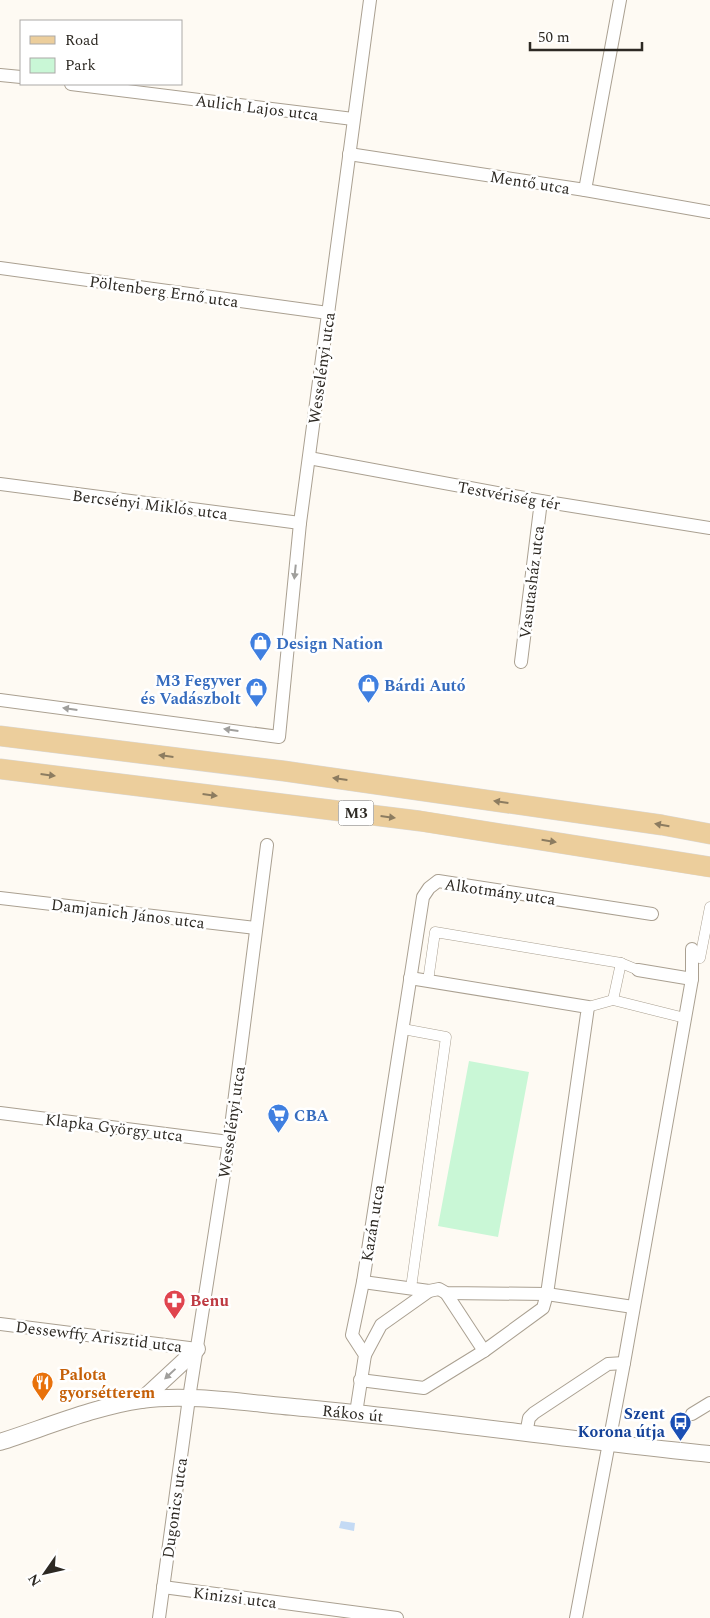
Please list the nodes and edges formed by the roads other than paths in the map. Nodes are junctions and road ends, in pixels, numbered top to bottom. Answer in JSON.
{"nodes":[{"id":1,"x":370,"y":0,"type":"edge"},
{"id":2,"x":620,"y":0,"type":"edge"},
{"id":3,"x":0,"y":75,"type":"edge"},
{"id":4,"x":20,"y":77,"type":"edge"},
{"id":5,"x":79,"y":85,"type":"edge"},
{"id":6,"x":353,"y":119,"type":"junction"},
{"id":7,"x":349,"y":154,"type":"junction"},
{"id":8,"x":585,"y":190,"type":"junction"},
{"id":9,"x":710,"y":212,"type":"edge"},
{"id":10,"x":0,"y":268,"type":"edge"},
{"id":11,"x":328,"y":313,"type":"junction"},
{"id":12,"x":309,"y":458,"type":"junction"},
{"id":13,"x":0,"y":484,"type":"edge"},
{"id":14,"x":541,"y":501,"type":"junction"},
{"id":15,"x":300,"y":523,"type":"junction"},
{"id":16,"x":710,"y":528,"type":"edge"},
{"id":17,"x":521,"y":662,"type":"dead end"},
{"id":18,"x":0,"y":700,"type":"edge"},
{"id":19,"x":0,"y":736,"type":"edge"},
{"id":20,"x":0,"y":769,"type":"edge"},
{"id":21,"x":710,"y":834,"type":"edge"},
{"id":22,"x":267,"y":845,"type":"dead end"},
{"id":23,"x":710,"y":867,"type":"edge"},
{"id":24,"x":0,"y":898,"type":"edge"},
{"id":25,"x":710,"y":907,"type":"edge"},
{"id":26,"x":652,"y":914,"type":"dead end"},
{"id":27,"x":256,"y":928,"type":"junction"},
{"id":28,"x":696,"y":954,"type":"joint"},
{"id":29,"x":621,"y":963,"type":"junction"},
{"id":30,"x":638,"y":970,"type":"joint"},
{"id":31,"x":410,"y":978,"type":"junction"},
{"id":32,"x":692,"y":979,"type":"junction"},
{"id":33,"x":428,"y":981,"type":"junction"},
{"id":34,"x":613,"y":1000,"type":"junction"},
{"id":35,"x":588,"y":1007,"type":"junction"},
{"id":36,"x":685,"y":1018,"type":"junction"},
{"id":37,"x":403,"y":1029,"type":"junction"},
{"id":38,"x":0,"y":1113,"type":"edge"},
{"id":39,"x":229,"y":1142,"type":"junction"},
{"id":40,"x":363,"y":1282,"type":"junction"},
{"id":41,"x":410,"y":1288,"type":"junction"},
{"id":42,"x":429,"y":1291,"type":"junction"},
{"id":43,"x":446,"y":1293,"type":"junction"},
{"id":44,"x":547,"y":1294,"type":"junction"},
{"id":45,"x":633,"y":1306,"type":"junction"},
{"id":46,"x":0,"y":1324,"type":"edge"},
{"id":47,"x":197,"y":1349,"type":"junction"},
{"id":48,"x":484,"y":1351,"type":"junction"},
{"id":49,"x":365,"y":1355,"type":"junction"},
{"id":50,"x":624,"y":1363,"type":"junction"},
{"id":51,"x":360,"y":1380,"type":"junction"},
{"id":52,"x":189,"y":1398,"type":"junction"},
{"id":53,"x":142,"y":1400,"type":"junction"},
{"id":54,"x":710,"y":1402,"type":"edge"},
{"id":55,"x":356,"y":1413,"type":"junction"},
{"id":56,"x":692,"y":1414,"type":"dead end"},
{"id":57,"x":526,"y":1434,"type":"junction"},
{"id":58,"x":0,"y":1442,"type":"edge"},
{"id":59,"x":608,"y":1444,"type":"junction"},
{"id":60,"x":710,"y":1454,"type":"edge"},
{"id":61,"x":163,"y":1587,"type":"junction"},
{"id":62,"x":159,"y":1618,"type":"edge"},
{"id":63,"x":397,"y":1618,"type":"edge"},
{"id":64,"x":576,"y":1618,"type":"edge"}],
"edges":[{"from":1,"to":6,"type":"street","name":"Wesselényi utca"},
{"from":2,"to":8,"type":"street"},
{"from":3,"to":4,"type":"street"},
{"from":5,"to":6,"type":"street","name":"Aulich Lajos utca"},
{"from":6,"to":7,"type":"street","name":"Wesselényi utca"},
{"from":7,"to":8,"type":"street","name":"Mentő utca"},
{"from":7,"to":11,"type":"street","name":"Wesselényi utca"},
{"from":8,"to":9,"type":"street","name":"Mentő utca"},
{"from":10,"to":11,"type":"street","name":"Pöltenberg Ernő utca"},
{"from":11,"to":12,"type":"street","name":"Wesselényi utca"},
{"from":12,"to":14,"type":"street","name":"Testvériség tér"},
{"from":12,"to":15,"type":"street","name":"Wesselényi utca"},
{"from":13,"to":15,"type":"street","name":"Bercsényi Miklós utca"},
{"from":14,"to":16,"type":"street","name":"Testvériség tér"},
{"from":14,"to":17,"type":"street","name":"Vasutasház utca"},
{"from":15,"to":18,"type":"street","name":"Wesselényi utca","one_way":true},
{"from":21,"to":19,"type":"main road","number":"M3","one_way":true},
{"from":20,"to":23,"type":"main road","number":"M3","one_way":true},
{"from":22,"to":27,"type":"street","name":"Wesselényi utca"},
{"from":24,"to":27,"type":"street","name":"Damjanich János utca"},
{"from":25,"to":28,"type":"street"},
{"from":26,"to":31,"type":"street","name":"Alkotmány utca"},
{"from":27,"to":39,"type":"street","name":"Wesselényi utca"},
{"from":28,"to":32,"type":"street"},
{"from":29,"to":30,"type":"street"},
{"from":29,"to":33,"type":"street"},
{"from":29,"to":34,"type":"street"},
{"from":30,"to":32,"type":"street"},
{"from":31,"to":33,"type":"street"},
{"from":31,"to":37,"type":"street","name":"Kazán utca"},
{"from":32,"to":36,"type":"street"},
{"from":33,"to":35,"type":"street"},
{"from":34,"to":35,"type":"street"},
{"from":34,"to":36,"type":"street"},
{"from":35,"to":44,"type":"street"},
{"from":36,"to":45,"type":"street"},
{"from":37,"to":40,"type":"street","name":"Kazán utca"},
{"from":37,"to":41,"type":"street"},
{"from":38,"to":39,"type":"street","name":"Klapka György utca"},
{"from":39,"to":47,"type":"street","name":"Wesselényi utca"},
{"from":40,"to":41,"type":"street"},
{"from":40,"to":49,"type":"street","name":"Kazán utca"},
{"from":41,"to":42,"type":"street"},
{"from":42,"to":43,"type":"street"},
{"from":42,"to":49,"type":"street"},
{"from":43,"to":44,"type":"street"},
{"from":43,"to":48,"type":"street"},
{"from":44,"to":45,"type":"street"},
{"from":44,"to":48,"type":"street"},
{"from":45,"to":50,"type":"street"},
{"from":46,"to":47,"type":"street","name":"Dessewffy Arisztid utca"},
{"from":47,"to":52,"type":"street","name":"Wesselényi utca"},
{"from":47,"to":53,"type":"street","one_way":true},
{"from":48,"to":51,"type":"street"},
{"from":49,"to":51,"type":"street"},
{"from":50,"to":57,"type":"street"},
{"from":50,"to":59,"type":"street"},
{"from":51,"to":55,"type":"street"},
{"from":52,"to":53,"type":"street","name":"Rákos út"},
{"from":52,"to":55,"type":"street","name":"Rákos út"},
{"from":52,"to":61,"type":"street","name":"Dugonics utca"},
{"from":53,"to":58,"type":"street","name":"Rákos út"},
{"from":54,"to":56,"type":"street"},
{"from":55,"to":57,"type":"street","name":"Rákos út"},
{"from":57,"to":59,"type":"street","name":"Rákos út"},
{"from":59,"to":60,"type":"street","name":"Rákos út"},
{"from":59,"to":64,"type":"street"},
{"from":61,"to":62,"type":"street","name":"Dugonics utca"},
{"from":61,"to":63,"type":"street","name":"Kinizsi utca"}]}
